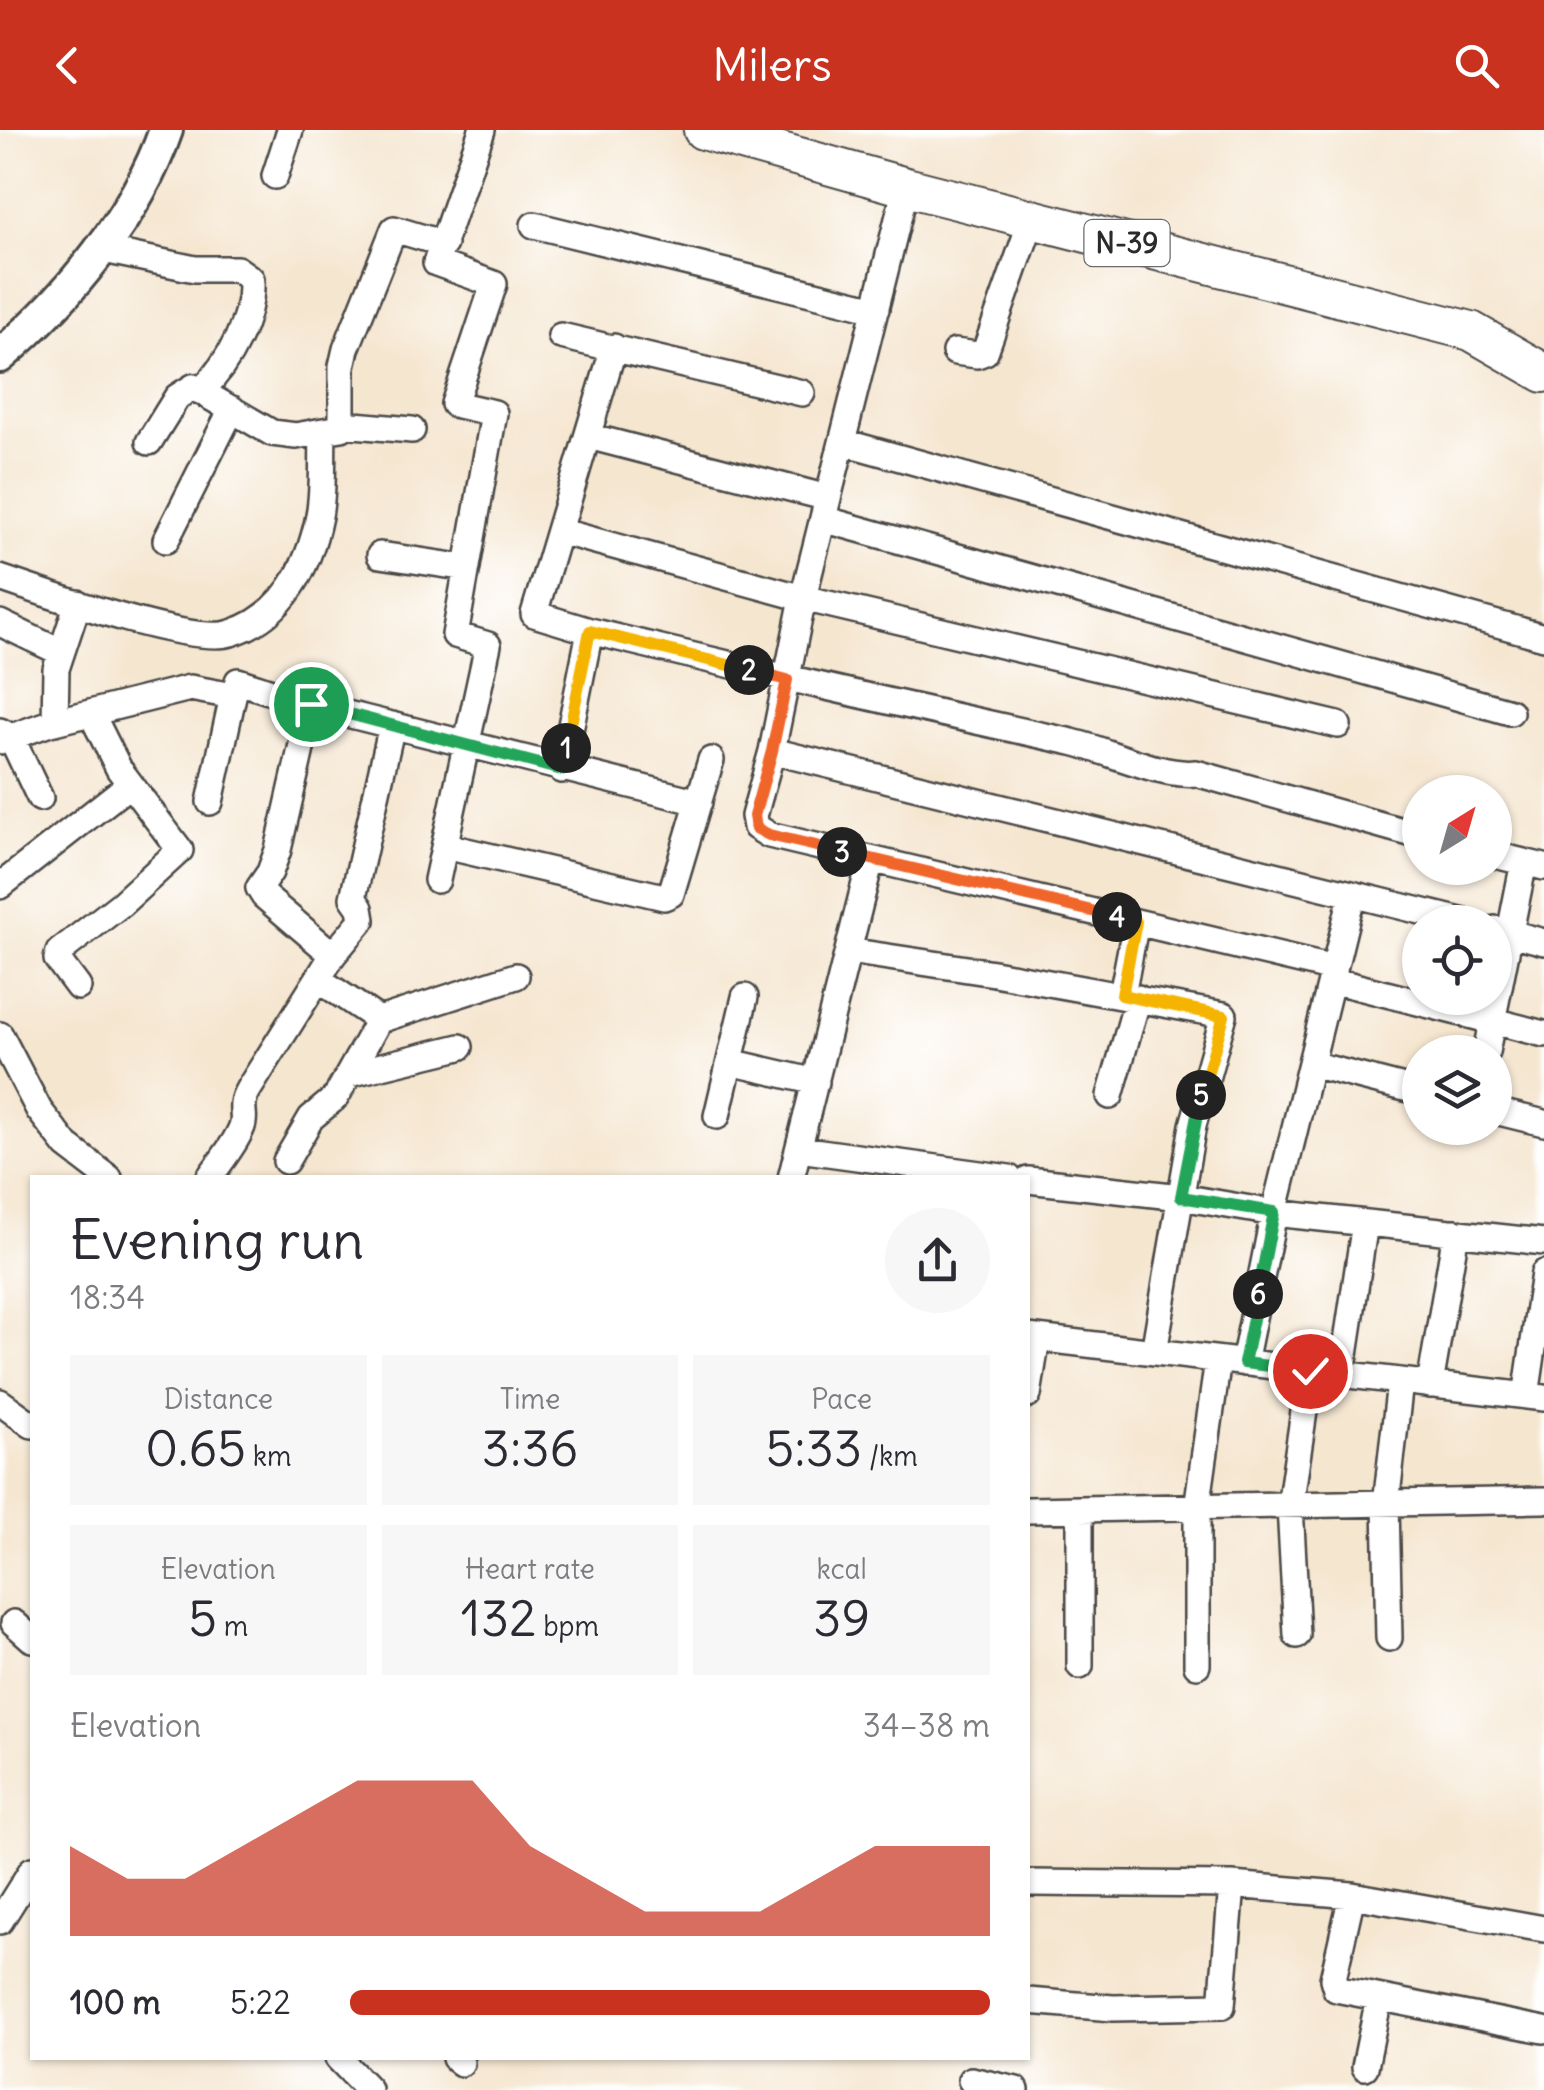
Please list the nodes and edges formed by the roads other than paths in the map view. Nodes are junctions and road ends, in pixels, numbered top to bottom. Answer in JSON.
{"nodes":[{"id":1,"x":148,"y":130,"type":"edge"},
{"id":2,"x":166,"y":130,"type":"edge"},
{"id":3,"x":290,"y":130,"type":"edge"},
{"id":4,"x":482,"y":130,"type":"edge"},
{"id":5,"x":703,"y":130,"type":"edge"},
{"id":6,"x":275,"y":176,"type":"dead end"},
{"id":7,"x":906,"y":187,"type":"junction"},
{"id":8,"x":1032,"y":219,"type":"junction"},
{"id":9,"x":534,"y":225,"type":"dead end"},
{"id":10,"x":444,"y":244,"type":"junction"},
{"id":11,"x":99,"y":249,"type":"junction"},
{"id":12,"x":876,"y":309,"type":"junction"},
{"id":13,"x":0,"y":328,"type":"edge"},
{"id":14,"x":561,"y":336,"type":"dead end"},
{"id":15,"x":614,"y":347,"type":"junction"},
{"id":16,"x":956,"y":352,"type":"dead end"},
{"id":17,"x":0,"y":356,"type":"edge"},
{"id":18,"x":1544,"y":373,"type":"edge"},
{"id":19,"x":202,"y":390,"type":"junction"},
{"id":20,"x":802,"y":394,"type":"dead end"},
{"id":21,"x":232,"y":409,"type":"junction"},
{"id":22,"x":332,"y":428,"type":"junction"},
{"id":23,"x":412,"y":430,"type":"dead end"},
{"id":24,"x":588,"y":436,"type":"junction"},
{"id":25,"x":149,"y":442,"type":"dead end"},
{"id":26,"x":842,"y":442,"type":"junction"},
{"id":27,"x":825,"y":508,"type":"junction"},
{"id":28,"x":560,"y":531,"type":"junction"},
{"id":29,"x":166,"y":540,"type":"dead end"},
{"id":30,"x":380,"y":556,"type":"dead end"},
{"id":31,"x":466,"y":568,"type":"junction"},
{"id":32,"x":0,"y":578,"type":"edge"},
{"id":33,"x":802,"y":598,"type":"junction"},
{"id":34,"x":78,"y":603,"type":"junction"},
{"id":35,"x":0,"y":623,"type":"edge"},
{"id":36,"x":590,"y":631,"type":"junction"},
{"id":37,"x":1544,"y":636,"type":"edge"},
{"id":38,"x":60,"y":652,"type":"junction"},
{"id":39,"x":787,"y":680,"type":"junction"},
{"id":40,"x":233,"y":696,"type":"junction"},
{"id":41,"x":311,"y":704,"type":"junction"},
{"id":42,"x":1510,"y":712,"type":"dead end"},
{"id":43,"x":90,"y":713,"type":"junction"},
{"id":44,"x":56,"y":722,"type":"junction"},
{"id":45,"x":1338,"y":724,"type":"dead end"},
{"id":46,"x":392,"y":726,"type":"junction"},
{"id":47,"x":4,"y":736,"type":"edge"},
{"id":48,"x":468,"y":745,"type":"junction"},
{"id":49,"x":772,"y":751,"type":"junction"},
{"id":50,"x":711,"y":760,"type":"dead end"},
{"id":51,"x":562,"y":770,"type":"junction"},
{"id":52,"x":130,"y":784,"type":"junction"},
{"id":53,"x":40,"y":798,"type":"dead end"},
{"id":54,"x":210,"y":802,"type":"dead end"},
{"id":55,"x":700,"y":802,"type":"junction"},
{"id":56,"x":1402,"y":831,"type":"edge"},
{"id":57,"x":445,"y":846,"type":"junction"},
{"id":58,"x":871,"y":858,"type":"junction"},
{"id":59,"x":1534,"y":864,"type":"edge"},
{"id":60,"x":437,"y":880,"type":"dead end"},
{"id":61,"x":0,"y":886,"type":"edge"},
{"id":62,"x":1352,"y":896,"type":"junction"},
{"id":63,"x":1402,"y":908,"type":"edge"},
{"id":64,"x":1512,"y":910,"type":"edge"},
{"id":65,"x":1136,"y":922,"type":"junction"},
{"id":66,"x":1512,"y":934,"type":"edge"},
{"id":67,"x":1544,"y":942,"type":"edge"},
{"id":68,"x":848,"y":951,"type":"junction"},
{"id":69,"x":333,"y":956,"type":"junction"},
{"id":70,"x":1332,"y":974,"type":"junction"},
{"id":71,"x":516,"y":976,"type":"dead end"},
{"id":72,"x":318,"y":979,"type":"junction"},
{"id":73,"x":78,"y":987,"type":"dead end"},
{"id":74,"x":745,"y":997,"type":"dead end"},
{"id":75,"x":1130,"y":997,"type":"junction"},
{"id":76,"x":1494,"y":1015,"type":"edge"},
{"id":77,"x":379,"y":1020,"type":"junction"},
{"id":78,"x":1493,"y":1020,"type":"junction"},
{"id":79,"x":1544,"y":1034,"type":"edge"},
{"id":80,"x":0,"y":1035,"type":"edge"},
{"id":81,"x":1490,"y":1035,"type":"edge"},
{"id":82,"x":460,"y":1047,"type":"dead end"},
{"id":83,"x":730,"y":1062,"type":"junction"},
{"id":84,"x":1310,"y":1064,"type":"junction"},
{"id":85,"x":7,"y":1066,"type":"edge"},
{"id":86,"x":349,"y":1074,"type":"junction"},
{"id":87,"x":816,"y":1082,"type":"junction"},
{"id":88,"x":1402,"y":1087,"type":"edge"},
{"id":89,"x":1110,"y":1096,"type":"dead end"},
{"id":90,"x":1512,"y":1115,"type":"edge"},
{"id":91,"x":717,"y":1116,"type":"dead end"},
{"id":92,"x":1544,"y":1123,"type":"edge"},
{"id":93,"x":800,"y":1149,"type":"junction"},
{"id":94,"x":286,"y":1162,"type":"dead end"},
{"id":95,"x":105,"y":1175,"type":"edge"},
{"id":96,"x":211,"y":1175,"type":"edge"},
{"id":97,"x":791,"y":1175,"type":"edge"},
{"id":98,"x":975,"y":1175,"type":"edge"},
{"id":99,"x":1030,"y":1180,"type":"edge"},
{"id":100,"x":1181,"y":1197,"type":"junction"},
{"id":101,"x":1274,"y":1212,"type":"junction"},
{"id":102,"x":1364,"y":1222,"type":"junction"},
{"id":103,"x":1456,"y":1232,"type":"junction"},
{"id":104,"x":1544,"y":1242,"type":"edge"},
{"id":105,"x":1544,"y":1274,"type":"edge"},
{"id":106,"x":1032,"y":1338,"type":"edge"},
{"id":107,"x":1154,"y":1352,"type":"junction"},
{"id":108,"x":1231,"y":1362,"type":"junction"},
{"id":109,"x":1030,"y":1366,"type":"edge"},
{"id":110,"x":1310,"y":1371,"type":"junction"},
{"id":111,"x":1342,"y":1374,"type":"junction"},
{"id":112,"x":1400,"y":1382,"type":"junction"},
{"id":113,"x":1430,"y":1385,"type":"junction"},
{"id":114,"x":1535,"y":1397,"type":"edge"},
{"id":115,"x":0,"y":1402,"type":"edge"},
{"id":116,"x":30,"y":1424,"type":"edge"},
{"id":117,"x":1544,"y":1500,"type":"edge"},
{"id":118,"x":1386,"y":1504,"type":"junction"},
{"id":119,"x":1290,"y":1506,"type":"junction"},
{"id":120,"x":1197,"y":1508,"type":"junction"},
{"id":121,"x":1080,"y":1509,"type":"junction"},
{"id":122,"x":1030,"y":1510,"type":"edge"},
{"id":123,"x":1297,"y":1634,"type":"dead end"},
{"id":124,"x":1389,"y":1638,"type":"dead end"},
{"id":125,"x":1197,"y":1664,"type":"dead end"},
{"id":126,"x":1080,"y":1666,"type":"dead end"},
{"id":127,"x":30,"y":1876,"type":"edge"},
{"id":128,"x":1030,"y":1883,"type":"edge"},
{"id":129,"x":1232,"y":1885,"type":"junction"},
{"id":130,"x":1352,"y":1895,"type":"junction"},
{"id":131,"x":0,"y":1921,"type":"edge"},
{"id":132,"x":1544,"y":1929,"type":"edge"},
{"id":133,"x":1380,"y":1998,"type":"junction"},
{"id":134,"x":1030,"y":2001,"type":"edge"},
{"id":135,"x":1544,"y":2030,"type":"edge"},
{"id":136,"x":340,"y":2060,"type":"edge"},
{"id":137,"x":1365,"y":2066,"type":"dead end"},
{"id":138,"x":969,"y":2076,"type":"edge"},
{"id":139,"x":368,"y":2089,"type":"edge"},
{"id":140,"x":1016,"y":2090,"type":"edge"}],
"edges":[{"from":1,"to":13,"type":"main road"},
{"from":2,"to":11,"type":"main road"},
{"from":3,"to":6,"type":"street"},
{"from":4,"to":10,"type":"street"},
{"from":5,"to":7,"type":"highway","number":"N-39"},
{"from":7,"to":8,"type":"highway","number":"N-39"},
{"from":7,"to":12,"type":"street"},
{"from":8,"to":16,"type":"street"},
{"from":8,"to":18,"type":"highway","number":"N-39"},
{"from":9,"to":12,"type":"street"},
{"from":10,"to":22,"type":"street"},
{"from":10,"to":31,"type":"street"},
{"from":11,"to":17,"type":"main road"},
{"from":11,"to":19,"type":"street"},
{"from":12,"to":26,"type":"street"},
{"from":14,"to":15,"type":"street"},
{"from":15,"to":20,"type":"street"},
{"from":15,"to":24,"type":"street"},
{"from":19,"to":21,"type":"street"},
{"from":19,"to":25,"type":"street"},
{"from":21,"to":22,"type":"street"},
{"from":21,"to":29,"type":"street"},
{"from":22,"to":23,"type":"street"},
{"from":22,"to":34,"type":"street"},
{"from":24,"to":27,"type":"street"},
{"from":24,"to":28,"type":"street"},
{"from":26,"to":27,"type":"street"},
{"from":26,"to":37,"type":"street"},
{"from":27,"to":33,"type":"street"},
{"from":27,"to":42,"type":"street"},
{"from":28,"to":33,"type":"street"},
{"from":28,"to":36,"type":"street"},
{"from":30,"to":31,"type":"street"},
{"from":31,"to":48,"type":"street"},
{"from":32,"to":34,"type":"street"},
{"from":33,"to":39,"type":"street"},
{"from":33,"to":45,"type":"street"},
{"from":34,"to":38,"type":"street"},
{"from":35,"to":38,"type":"street"},
{"from":36,"to":39,"type":"street"},
{"from":36,"to":51,"type":"street"},
{"from":38,"to":44,"type":"street"},
{"from":39,"to":49,"type":"street"},
{"from":39,"to":56,"type":"street"},
{"from":40,"to":41,"type":"street"},
{"from":40,"to":43,"type":"street"},
{"from":40,"to":54,"type":"street"},
{"from":41,"to":46,"type":"street"},
{"from":41,"to":69,"type":"street"},
{"from":43,"to":44,"type":"street"},
{"from":43,"to":52,"type":"street"},
{"from":44,"to":47,"type":"street"},
{"from":46,"to":48,"type":"street"},
{"from":46,"to":69,"type":"street"},
{"from":47,"to":53,"type":"street"},
{"from":48,"to":51,"type":"street"},
{"from":48,"to":57,"type":"street"},
{"from":49,"to":58,"type":"street"},
{"from":49,"to":62,"type":"street"},
{"from":50,"to":55,"type":"street"},
{"from":51,"to":55,"type":"street"},
{"from":52,"to":61,"type":"street"},
{"from":52,"to":73,"type":"street"},
{"from":55,"to":57,"type":"street"},
{"from":57,"to":60,"type":"street"},
{"from":58,"to":65,"type":"street"},
{"from":58,"to":68,"type":"street"},
{"from":59,"to":64,"type":"street"},
{"from":62,"to":63,"type":"street"},
{"from":62,"to":70,"type":"street"},
{"from":65,"to":70,"type":"street"},
{"from":65,"to":75,"type":"street"},
{"from":66,"to":67,"type":"street"},
{"from":68,"to":75,"type":"street"},
{"from":68,"to":87,"type":"street"},
{"from":69,"to":72,"type":"street"},
{"from":70,"to":78,"type":"street"},
{"from":70,"to":84,"type":"street"},
{"from":71,"to":77,"type":"street"},
{"from":72,"to":77,"type":"street"},
{"from":72,"to":96,"type":"street"},
{"from":74,"to":83,"type":"street"},
{"from":75,"to":89,"type":"street"},
{"from":75,"to":100,"type":"street"},
{"from":76,"to":78,"type":"street"},
{"from":77,"to":86,"type":"street"},
{"from":78,"to":79,"type":"street"},
{"from":78,"to":81,"type":"street"},
{"from":80,"to":85,"type":"street"},
{"from":82,"to":86,"type":"street"},
{"from":83,"to":87,"type":"street"},
{"from":83,"to":91,"type":"street"},
{"from":84,"to":88,"type":"street"},
{"from":84,"to":101,"type":"street"},
{"from":85,"to":95,"type":"street"},
{"from":86,"to":94,"type":"street"},
{"from":87,"to":93,"type":"street"},
{"from":90,"to":92,"type":"street"},
{"from":93,"to":97,"type":"street"},
{"from":93,"to":98,"type":"street"},
{"from":99,"to":100,"type":"street"},
{"from":100,"to":101,"type":"street"},
{"from":100,"to":107,"type":"street"},
{"from":101,"to":102,"type":"street"},
{"from":101,"to":108,"type":"street"},
{"from":102,"to":103,"type":"street"},
{"from":102,"to":111,"type":"street"},
{"from":103,"to":104,"type":"street"},
{"from":103,"to":113,"type":"street"},
{"from":105,"to":114,"type":"street"},
{"from":106,"to":107,"type":"street"},
{"from":106,"to":109,"type":"street"},
{"from":107,"to":108,"type":"street"},
{"from":108,"to":110,"type":"street"},
{"from":108,"to":120,"type":"street"},
{"from":110,"to":111,"type":"street"},
{"from":110,"to":119,"type":"street"},
{"from":111,"to":112,"type":"street"},
{"from":112,"to":113,"type":"street"},
{"from":112,"to":118,"type":"street"},
{"from":113,"to":114,"type":"street"},
{"from":115,"to":116,"type":"street"},
{"from":117,"to":118,"type":"street"},
{"from":118,"to":119,"type":"street"},
{"from":118,"to":124,"type":"street"},
{"from":119,"to":120,"type":"street"},
{"from":119,"to":123,"type":"street"},
{"from":120,"to":121,"type":"street"},
{"from":120,"to":125,"type":"street"},
{"from":121,"to":122,"type":"street"},
{"from":121,"to":126,"type":"street"},
{"from":127,"to":131,"type":"street"},
{"from":128,"to":129,"type":"street"},
{"from":129,"to":130,"type":"street"},
{"from":129,"to":134,"type":"street"},
{"from":130,"to":132,"type":"street"},
{"from":130,"to":133,"type":"street"},
{"from":133,"to":135,"type":"street"},
{"from":133,"to":137,"type":"street"},
{"from":136,"to":139,"type":"street"},
{"from":138,"to":140,"type":"street"}]}
